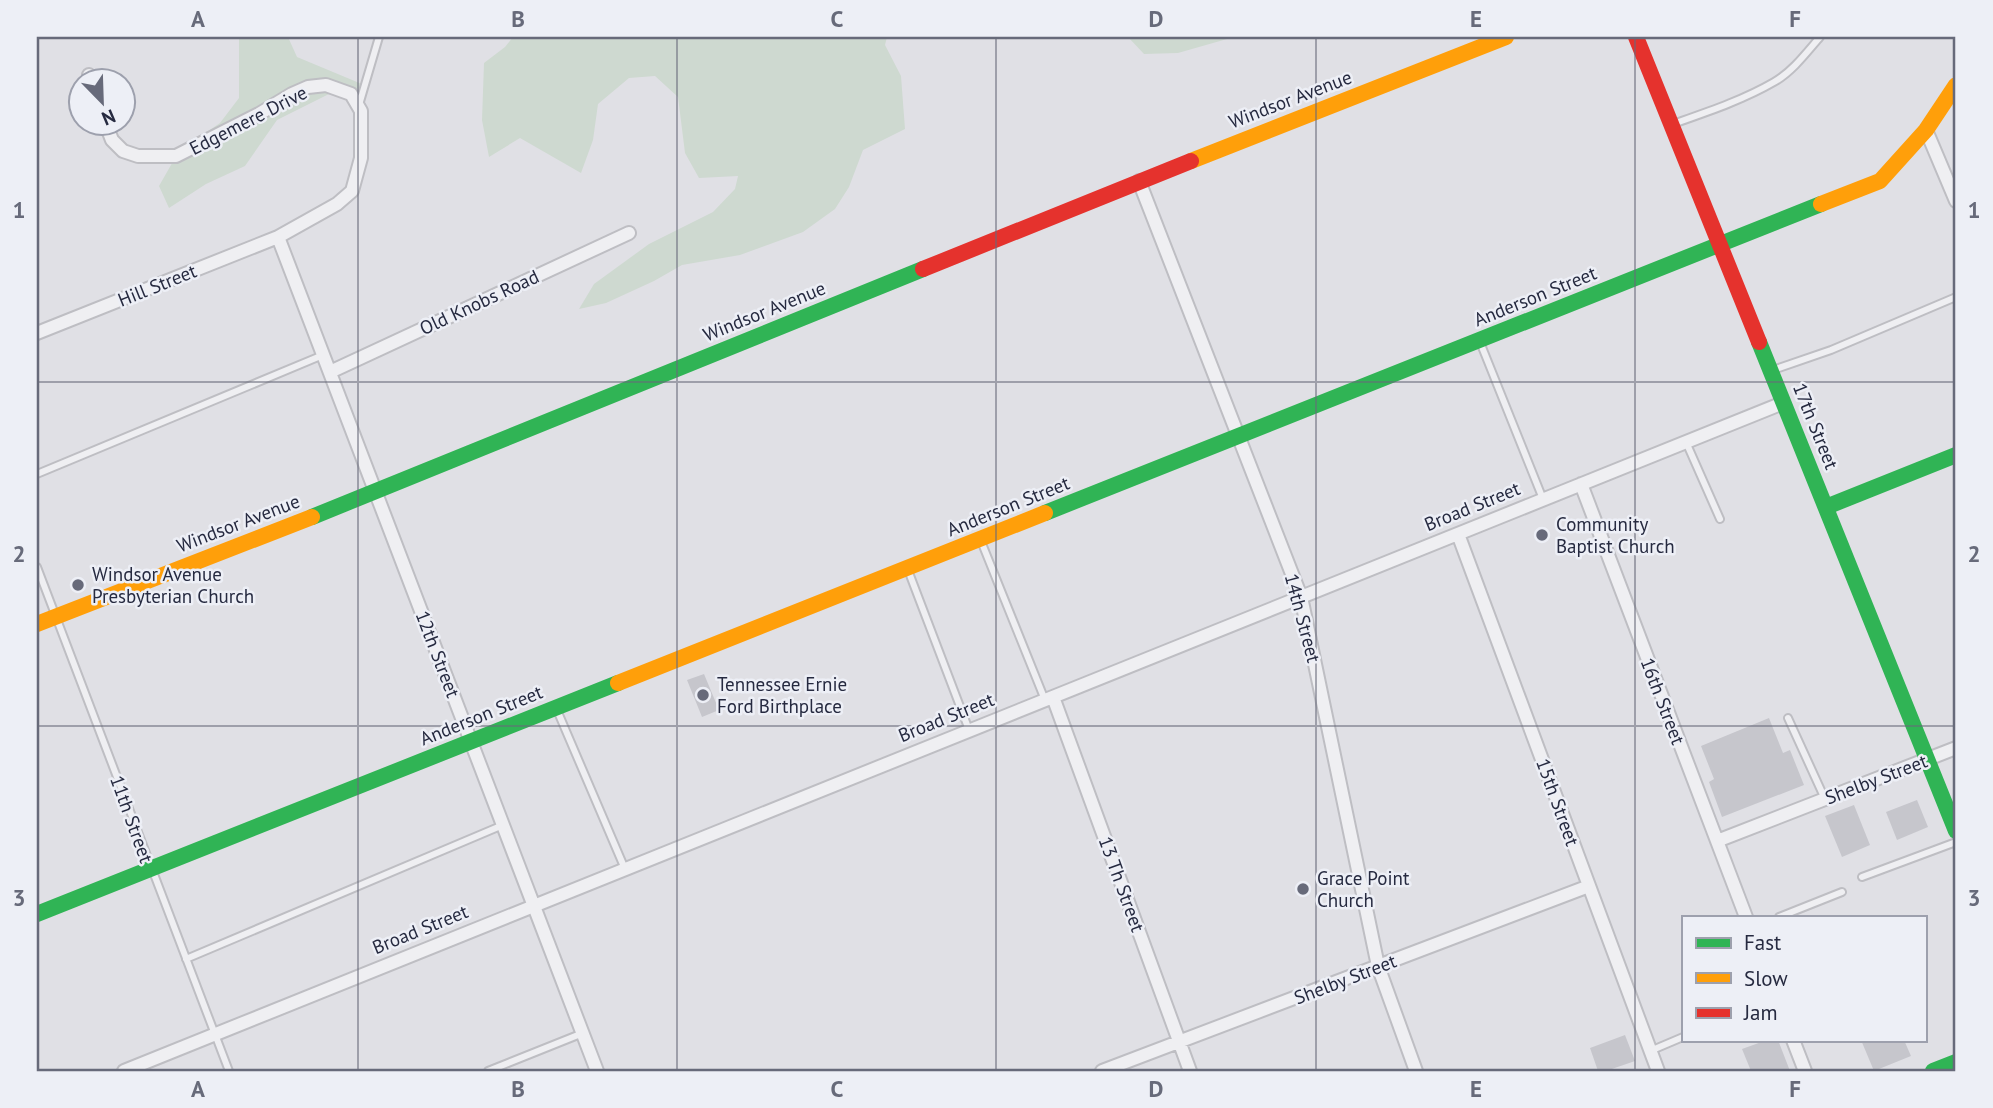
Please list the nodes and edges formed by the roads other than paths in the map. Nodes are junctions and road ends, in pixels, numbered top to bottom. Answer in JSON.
{"nodes":[{"id":1,"x":379,"y":37,"type":"edge"},
{"id":2,"x":1506,"y":37,"type":"edge"},
{"id":3,"x":1636,"y":37,"type":"edge"},
{"id":4,"x":1820,"y":37,"type":"edge"},
{"id":5,"x":1956,"y":85,"type":"edge"},
{"id":6,"x":358,"y":107,"type":"junction"},
{"id":7,"x":1671,"y":125,"type":"junction"},
{"id":8,"x":1926,"y":130,"type":"junction"},
{"id":9,"x":110,"y":136,"type":"edge"},
{"id":10,"x":1139,"y":181,"type":"junction"},
{"id":11,"x":1956,"y":201,"type":"edge"},
{"id":12,"x":629,"y":233,"type":"dead end"},
{"id":13,"x":278,"y":237,"type":"junction"},
{"id":14,"x":1720,"y":245,"type":"junction"},
{"id":15,"x":1956,"y":297,"type":"edge"},
{"id":16,"x":37,"y":333,"type":"edge"},
{"id":17,"x":1480,"y":341,"type":"junction"},
{"id":18,"x":323,"y":355,"type":"junction"},
{"id":19,"x":1770,"y":371,"type":"junction"},
{"id":20,"x":330,"y":372,"type":"junction"},
{"id":21,"x":1783,"y":403,"type":"junction"},
{"id":22,"x":1240,"y":436,"type":"junction"},
{"id":23,"x":1686,"y":442,"type":"junction"},
{"id":24,"x":1956,"y":455,"type":"edge"},
{"id":25,"x":37,"y":474,"type":"edge"},
{"id":26,"x":1581,"y":484,"type":"junction"},
{"id":27,"x":376,"y":492,"type":"junction"},
{"id":28,"x":1543,"y":499,"type":"junction"},
{"id":29,"x":1826,"y":507,"type":"junction"},
{"id":30,"x":1720,"y":519,"type":"dead end"},
{"id":31,"x":1458,"y":534,"type":"junction"},
{"id":32,"x":981,"y":539,"type":"junction"},
{"id":33,"x":37,"y":567,"type":"edge"},
{"id":34,"x":908,"y":568,"type":"junction"},
{"id":35,"x":1301,"y":597,"type":"junction"},
{"id":36,"x":57,"y":616,"type":"junction"},
{"id":37,"x":37,"y":624,"type":"edge"},
{"id":38,"x":1049,"y":699,"type":"junction"},
{"id":39,"x":556,"y":708,"type":"junction"},
{"id":40,"x":1788,"y":718,"type":"dead end"},
{"id":41,"x":969,"y":731,"type":"junction"},
{"id":42,"x":471,"y":741,"type":"junction"},
{"id":43,"x":1956,"y":748,"type":"edge"},
{"id":44,"x":1927,"y":759,"type":"junction"},
{"id":45,"x":1825,"y":799,"type":"junction"},
{"id":46,"x":503,"y":825,"type":"junction"},
{"id":47,"x":1956,"y":831,"type":"edge"},
{"id":48,"x":1717,"y":841,"type":"junction"},
{"id":49,"x":1956,"y":842,"type":"edge"},
{"id":50,"x":151,"y":869,"type":"junction"},
{"id":51,"x":625,"y":869,"type":"junction"},
{"id":52,"x":1862,"y":877,"type":"dead end"},
{"id":53,"x":1589,"y":886,"type":"junction"},
{"id":54,"x":1842,"y":892,"type":"dead end"},
{"id":55,"x":534,"y":906,"type":"junction"},
{"id":56,"x":37,"y":915,"type":"edge"},
{"id":57,"x":1746,"y":916,"type":"edge"},
{"id":58,"x":1782,"y":916,"type":"edge"},
{"id":59,"x":186,"y":959,"type":"junction"},
{"id":60,"x":1378,"y":966,"type":"junction"},
{"id":61,"x":583,"y":1033,"type":"junction"},
{"id":62,"x":215,"y":1035,"type":"junction"},
{"id":63,"x":1682,"y":1037,"type":"edge"},
{"id":64,"x":1180,"y":1041,"type":"junction"},
{"id":65,"x":1794,"y":1042,"type":"edge"},
{"id":66,"x":1650,"y":1051,"type":"junction"},
{"id":67,"x":1956,"y":1062,"type":"edge"},
{"id":68,"x":124,"y":1071,"type":"edge"},
{"id":69,"x":229,"y":1071,"type":"edge"},
{"id":70,"x":488,"y":1071,"type":"edge"},
{"id":71,"x":597,"y":1071,"type":"edge"},
{"id":72,"x":1102,"y":1071,"type":"edge"},
{"id":73,"x":1190,"y":1071,"type":"edge"},
{"id":74,"x":1416,"y":1071,"type":"edge"},
{"id":75,"x":1658,"y":1071,"type":"edge"},
{"id":76,"x":1805,"y":1071,"type":"edge"},
{"id":77,"x":1933,"y":1071,"type":"edge"}],
"edges":[{"from":1,"to":6,"type":"lane"},
{"from":2,"to":10,"type":"street","name":"Windsor Avenue"},
{"from":3,"to":7,"type":"street","name":"17th Street"},
{"from":4,"to":7,"type":"lane"},
{"from":5,"to":8,"type":"street","name":"Anderson Street"},
{"from":6,"to":9,"type":"street","name":"Edgemere Drive"},
{"from":6,"to":13,"type":"street"},
{"from":7,"to":14,"type":"street","name":"17th Street"},
{"from":8,"to":11,"type":"street"},
{"from":8,"to":14,"type":"street","name":"Anderson Street"},
{"from":10,"to":22,"type":"street","name":"14th Street"},
{"from":10,"to":27,"type":"street","name":"Windsor Avenue"},
{"from":12,"to":20,"type":"street","name":"Old Knobs Road"},
{"from":13,"to":16,"type":"street","name":"Hill Street"},
{"from":13,"to":18,"type":"street","name":"12th Street"},
{"from":14,"to":17,"type":"street","name":"Anderson Street"},
{"from":14,"to":19,"type":"street","name":"17th Street"},
{"from":15,"to":19,"type":"lane"},
{"from":17,"to":22,"type":"street","name":"Anderson Street"},
{"from":17,"to":28,"type":"lane"},
{"from":18,"to":20,"type":"street","name":"12th Street"},
{"from":18,"to":25,"type":"lane"},
{"from":19,"to":21,"type":"street","name":"17th Street"},
{"from":20,"to":27,"type":"street","name":"12th Street"},
{"from":21,"to":23,"type":"street","name":"Broad Street"},
{"from":21,"to":29,"type":"street","name":"17th Street"},
{"from":22,"to":32,"type":"street","name":"Anderson Street"},
{"from":22,"to":35,"type":"street","name":"14th Street"},
{"from":23,"to":26,"type":"street","name":"Broad Street"},
{"from":23,"to":30,"type":"lane"},
{"from":24,"to":29,"type":"street"},
{"from":26,"to":28,"type":"street","name":"Broad Street"},
{"from":26,"to":48,"type":"street","name":"16th Street"},
{"from":27,"to":36,"type":"street","name":"Windsor Avenue"},
{"from":27,"to":42,"type":"street","name":"12th Street"},
{"from":28,"to":31,"type":"street","name":"Broad Street"},
{"from":29,"to":44,"type":"street","name":"17th Street"},
{"from":31,"to":35,"type":"street","name":"Broad Street"},
{"from":31,"to":53,"type":"street","name":"15th Street"},
{"from":32,"to":34,"type":"street","name":"Anderson Street"},
{"from":32,"to":38,"type":"lane"},
{"from":33,"to":36,"type":"lane","name":"11th Street"},
{"from":34,"to":39,"type":"street","name":"Anderson Street"},
{"from":34,"to":41,"type":"lane"},
{"from":35,"to":38,"type":"street","name":"Broad Street"},
{"from":35,"to":60,"type":"street","name":"14th Street"},
{"from":36,"to":37,"type":"street","name":"Windsor Avenue"},
{"from":36,"to":50,"type":"lane","name":"11th Street"},
{"from":38,"to":41,"type":"street","name":"Broad Street"},
{"from":38,"to":64,"type":"street","name":"13 Th Street"},
{"from":39,"to":42,"type":"street","name":"Anderson Street"},
{"from":39,"to":51,"type":"lane"},
{"from":40,"to":45,"type":"lane"},
{"from":41,"to":51,"type":"street","name":"Broad Street"},
{"from":42,"to":46,"type":"street","name":"12th Street"},
{"from":42,"to":50,"type":"street","name":"Anderson Street"},
{"from":43,"to":44,"type":"street","name":"Shelby Street"},
{"from":44,"to":45,"type":"street","name":"Shelby Street"},
{"from":44,"to":47,"type":"street","name":"17th Street"},
{"from":45,"to":48,"type":"street","name":"Shelby Street"},
{"from":46,"to":55,"type":"street","name":"12th Street"},
{"from":46,"to":59,"type":"lane"},
{"from":48,"to":57,"type":"street","name":"16th Street"},
{"from":49,"to":52,"type":"lane"},
{"from":50,"to":56,"type":"street","name":"Anderson Street"},
{"from":50,"to":59,"type":"lane","name":"11th Street"},
{"from":51,"to":55,"type":"street","name":"Broad Street"},
{"from":53,"to":60,"type":"street","name":"Shelby Street"},
{"from":53,"to":66,"type":"street","name":"15th Street"},
{"from":54,"to":58,"type":"lane"},
{"from":55,"to":61,"type":"street","name":"12th Street"},
{"from":55,"to":62,"type":"street","name":"Broad Street"},
{"from":59,"to":62,"type":"lane","name":"11th Street"},
{"from":60,"to":64,"type":"street","name":"Shelby Street"},
{"from":60,"to":74,"type":"street","name":"14th Street"},
{"from":61,"to":70,"type":"lane"},
{"from":61,"to":71,"type":"street","name":"12th Street"},
{"from":62,"to":68,"type":"street","name":"Broad Street"},
{"from":62,"to":69,"type":"lane","name":"11th Street"},
{"from":63,"to":66,"type":"lane"},
{"from":64,"to":72,"type":"street","name":"Shelby Street"},
{"from":64,"to":73,"type":"street","name":"13 Th Street"},
{"from":65,"to":76,"type":"street"},
{"from":66,"to":75,"type":"street","name":"15th Street"},
{"from":67,"to":77,"type":"street"}]}
